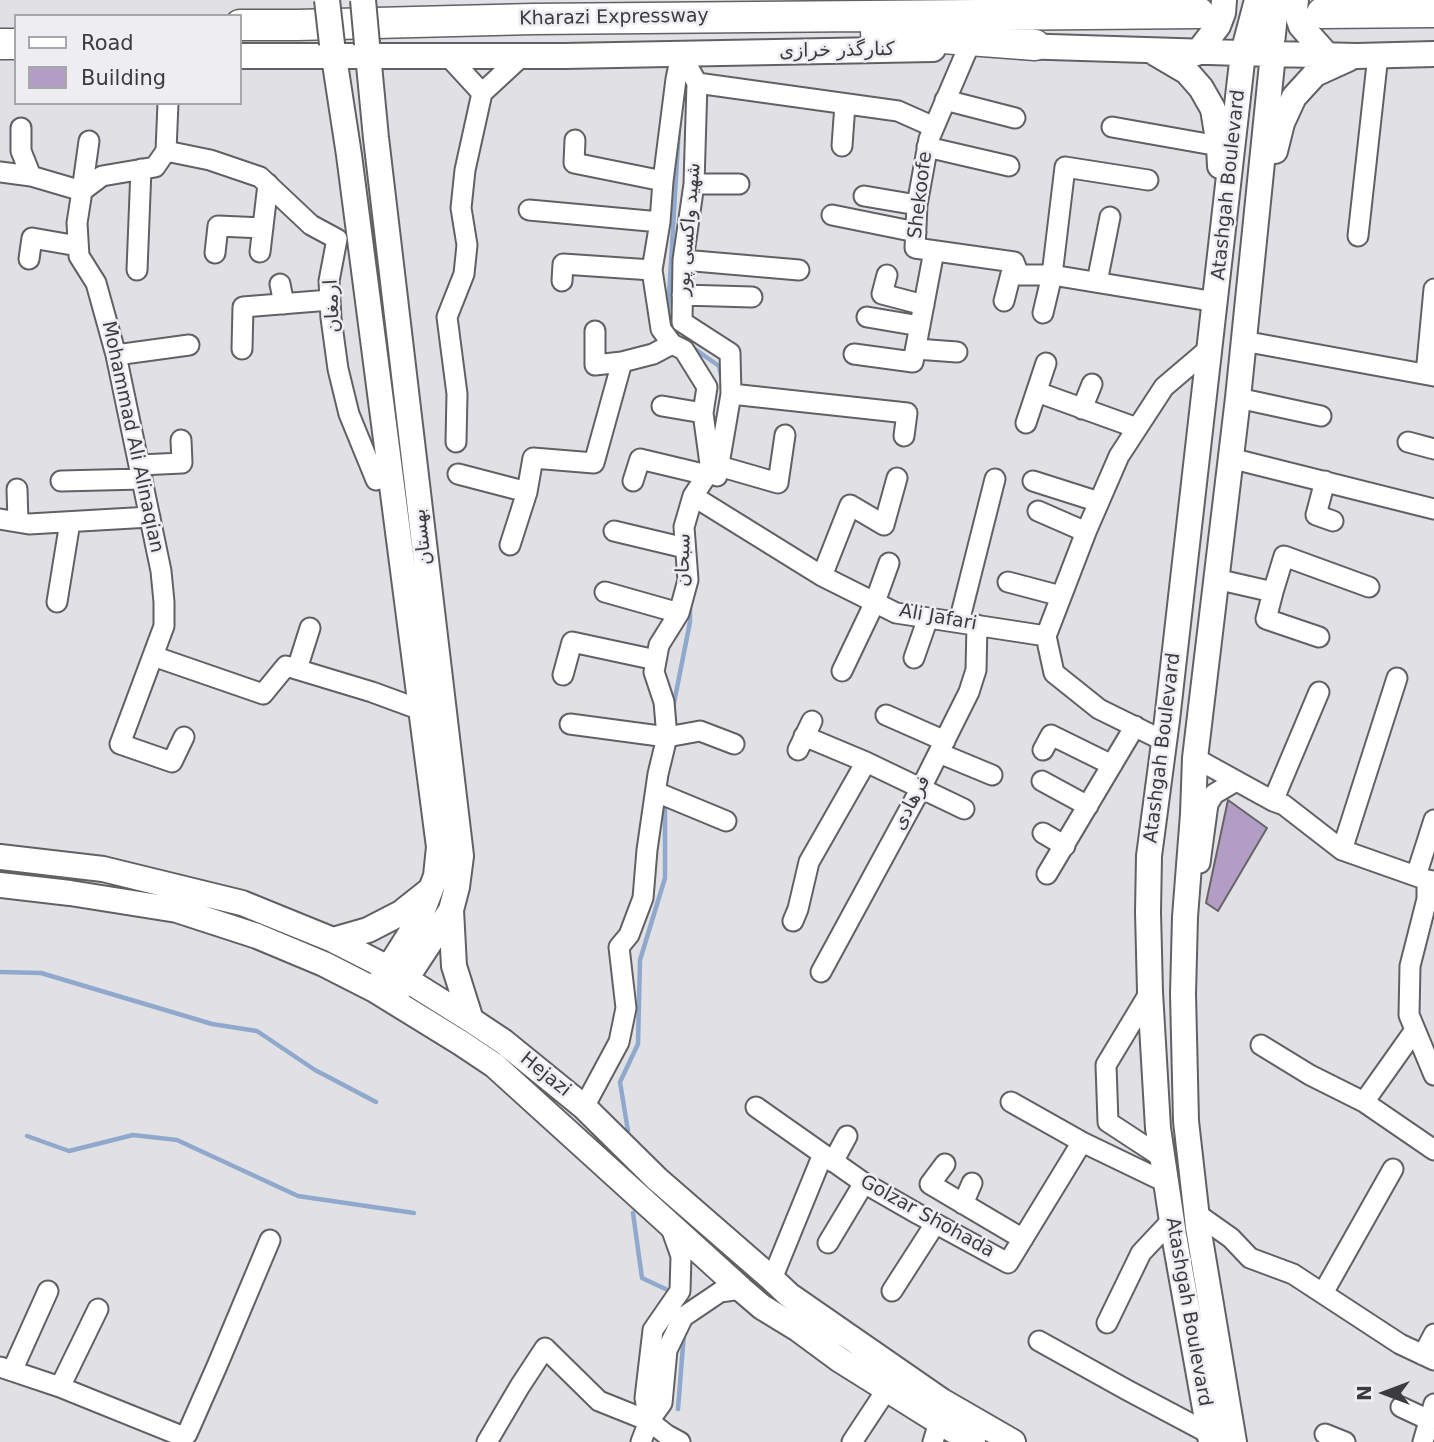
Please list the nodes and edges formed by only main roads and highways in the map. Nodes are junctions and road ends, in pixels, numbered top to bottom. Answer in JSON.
{"nodes":[{"id":1,"x":327,"y":0,"type":"edge"},
{"id":2,"x":363,"y":0,"type":"edge"},
{"id":3,"x":1258,"y":0,"type":"edge"},
{"id":4,"x":1296,"y":0,"type":"edge"},
{"id":5,"x":1211,"y":6,"type":"edge"},
{"id":6,"x":1278,"y":12,"type":"edge"},
{"id":7,"x":1434,"y":12,"type":"edge"},
{"id":8,"x":1322,"y":13,"type":"dead end"},
{"id":9,"x":533,"y":19,"type":"junction"},
{"id":10,"x":242,"y":25,"type":"edge"},
{"id":11,"x":1035,"y":45,"type":"junction"},
{"id":12,"x":332,"y":50,"type":"junction"},
{"id":13,"x":368,"y":50,"type":"junction"},
{"id":14,"x":1149,"y":50,"type":"junction"},
{"id":15,"x":1197,"y":53,"type":"junction"},
{"id":16,"x":1243,"y":53,"type":"junction"},
{"id":17,"x":1273,"y":54,"type":"junction"},
{"id":18,"x":1434,"y":54,"type":"edge"},
{"id":19,"x":1327,"y":55,"type":"junction"},
{"id":20,"x":1367,"y":55,"type":"junction"},
{"id":21,"x":242,"y":56,"type":"edge"},
{"id":22,"x":299,"y":56,"type":"junction"},
{"id":23,"x":402,"y":56,"type":"junction"},
{"id":24,"x":372,"y":100,"type":"junction"},
{"id":25,"x":341,"y":105,"type":"junction"},
{"id":26,"x":1255,"y":229,"type":"junction"},
{"id":27,"x":1224,"y":232,"type":"junction"},
{"id":28,"x":407,"y":400,"type":"junction"},
{"id":29,"x":381,"y":401,"type":"junction"},
{"id":30,"x":1157,"y":806,"type":"junction"},
{"id":31,"x":1193,"y":814,"type":"junction"},
{"id":32,"x":0,"y":857,"type":"edge"},
{"id":33,"x":0,"y":885,"type":"edge"},
{"id":34,"x":430,"y":890,"type":"junction"},
{"id":35,"x":451,"y":910,"type":"junction"},
{"id":36,"x":333,"y":940,"type":"junction"},
{"id":37,"x":397,"y":973,"type":"junction"},
{"id":38,"x":384,"y":995,"type":"junction"},
{"id":39,"x":471,"y":1020,"type":"junction"},
{"id":40,"x":936,"y":1432,"type":"edge"},
{"id":41,"x":1210,"y":1439,"type":"edge"},
{"id":42,"x":972,"y":1442,"type":"edge"},
{"id":43,"x":1013,"y":1442,"type":"edge"},
{"id":44,"x":1234,"y":1442,"type":"edge"}],
"edges":[{"from":1,"to":12,"type":"main road","name":"بهستان","bridge":true},
{"from":2,"to":13,"type":"main road","name":"بهستان","bridge":true},
{"from":3,"to":6,"type":"main road"},
{"from":3,"to":16,"type":"main road","name":"Atashgah Boulevard"},
{"from":3,"to":17,"type":"main road","name":"Atashgah Boulevard"},
{"from":4,"to":19,"type":"main road"},
{"from":5,"to":9,"type":"highway","name":"Kharazi Expressway"},
{"from":5,"to":15,"type":"main road"},
{"from":6,"to":19,"type":"main road"},
{"from":7,"to":8,"type":"highway"},
{"from":9,"to":10,"type":"highway","name":"Kharazi Expressway"},
{"from":9,"to":11,"type":"highway"},
{"from":11,"to":14,"type":"main road","name":"کنارگذر خرازی"},
{"from":11,"to":23,"type":"main road","name":"کنارگذر خرازی"},
{"from":12,"to":13,"type":"main road","name":"کنارگذر خرازی"},
{"from":12,"to":22,"type":"main road","name":"کنارگذر خرازی"},
{"from":12,"to":25,"type":"main road","name":"بهستان"},
{"from":13,"to":23,"type":"main road","name":"کنارگذر خرازی"},
{"from":13,"to":24,"type":"main road","name":"بهستان"},
{"from":14,"to":15,"type":"main road","name":"کنارگذر خرازی"},
{"from":14,"to":27,"type":"main road"},
{"from":15,"to":16,"type":"main road","name":"کنارگذر خرازی"},
{"from":16,"to":17,"type":"main road","name":"کنارگذر خرازی"},
{"from":16,"to":27,"type":"main road","name":"Atashgah Boulevard"},
{"from":17,"to":19,"type":"main road","name":"کنارگذر خرازی"},
{"from":17,"to":26,"type":"main road","name":"Atashgah Boulevard"},
{"from":18,"to":20,"type":"main road","name":"کنارگذر خرازی"},
{"from":19,"to":20,"type":"main road","name":"کنارگذر خرازی"},
{"from":20,"to":26,"type":"main road"},
{"from":21,"to":22,"type":"main road","name":"کنارگذر خرازی"},
{"from":22,"to":25,"type":"main road"},
{"from":23,"to":24,"type":"main road"},
{"from":24,"to":28,"type":"main road","name":"بهستان"},
{"from":25,"to":29,"type":"main road","name":"بهستان"},
{"from":26,"to":31,"type":"main road","name":"Atashgah Boulevard"},
{"from":27,"to":30,"type":"main road","name":"Atashgah Boulevard"},
{"from":28,"to":29,"type":"main road"},
{"from":28,"to":35,"type":"main road","name":"بهستان"},
{"from":29,"to":34,"type":"main road","name":"بهستان"},
{"from":30,"to":31,"type":"main road"},
{"from":30,"to":41,"type":"main road","name":"Atashgah Boulevard"},
{"from":31,"to":44,"type":"main road","name":"Atashgah Boulevard"},
{"from":32,"to":36,"type":"main road","name":"Hejazi"},
{"from":33,"to":38,"type":"main road","name":"Hejazi"},
{"from":34,"to":36,"type":"main road"},
{"from":34,"to":37,"type":"main road","name":"بهستان"},
{"from":35,"to":37,"type":"main road","name":"بهستان"},
{"from":35,"to":39,"type":"main road"},
{"from":36,"to":37,"type":"main road","name":"Hejazi"},
{"from":37,"to":38,"type":"main road","name":"بهستان"},
{"from":37,"to":39,"type":"main road","name":"Hejazi"},
{"from":38,"to":40,"type":"main road","name":"Hejazi"},
{"from":39,"to":43,"type":"main road","name":"Hejazi"},
{"from":40,"to":42,"type":"main road","name":"Hejazi"}]}
